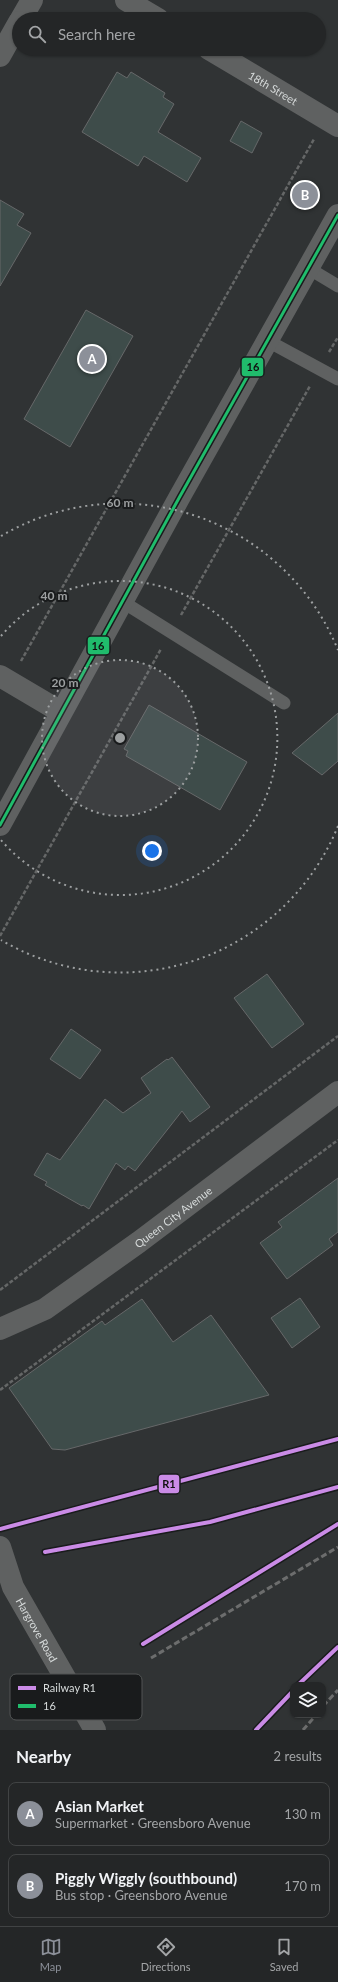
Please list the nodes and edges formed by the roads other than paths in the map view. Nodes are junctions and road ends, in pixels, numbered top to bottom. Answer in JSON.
{"nodes":[{"id":1,"x":32,"y":0,"type":"edge"},
{"id":2,"x":126,"y":0,"type":"edge"},
{"id":3,"x":23,"y":12,"type":"edge"},
{"id":4,"x":146,"y":12,"type":"edge"},
{"id":5,"x":12,"y":27,"type":"edge"},
{"id":6,"x":0,"y":56,"type":"edge"},
{"id":7,"x":221,"y":56,"type":"edge"},
{"id":8,"x":332,"y":122,"type":"edge"},
{"id":9,"x":338,"y":215,"type":"edge"},
{"id":10,"x":308,"y":268,"type":"junction"},
{"id":11,"x":338,"y":286,"type":"edge"},
{"id":12,"x":268,"y":341,"type":"junction"},
{"id":13,"x":338,"y":379,"type":"edge"},
{"id":14,"x":123,"y":602,"type":"junction"},
{"id":15,"x":5,"y":678,"type":"edge"},
{"id":16,"x":284,"y":703,"type":"dead end"},
{"id":17,"x":61,"y":712,"type":"junction"},
{"id":18,"x":0,"y":825,"type":"edge"},
{"id":19,"x":338,"y":1092,"type":"edge"},
{"id":20,"x":0,"y":1329,"type":"edge"},
{"id":21,"x":0,"y":1547,"type":"edge"},
{"id":22,"x":63,"y":1674,"type":"edge"},
{"id":23,"x":89,"y":1720,"type":"edge"},
{"id":24,"x":95,"y":1730,"type":"edge"}],
"edges":[{"from":1,"to":3,"type":"main road"},
{"from":2,"to":4,"type":"main road"},
{"from":5,"to":6,"type":"main road"},
{"from":7,"to":8,"type":"main road","name":"18th Street"},
{"from":9,"to":10,"type":"main road"},
{"from":10,"to":11,"type":"lane"},
{"from":10,"to":12,"type":"main road"},
{"from":12,"to":13,"type":"lane"},
{"from":12,"to":14,"type":"main road"},
{"from":14,"to":16,"type":"lane"},
{"from":14,"to":17,"type":"main road"},
{"from":15,"to":17,"type":"main road"},
{"from":17,"to":18,"type":"main road"},
{"from":19,"to":20,"type":"main road","name":"Queen City Avenue"},
{"from":21,"to":22,"type":"main road","name":"Hargrove Road"},
{"from":23,"to":24,"type":"main road","name":"Hargrove Road"}]}
